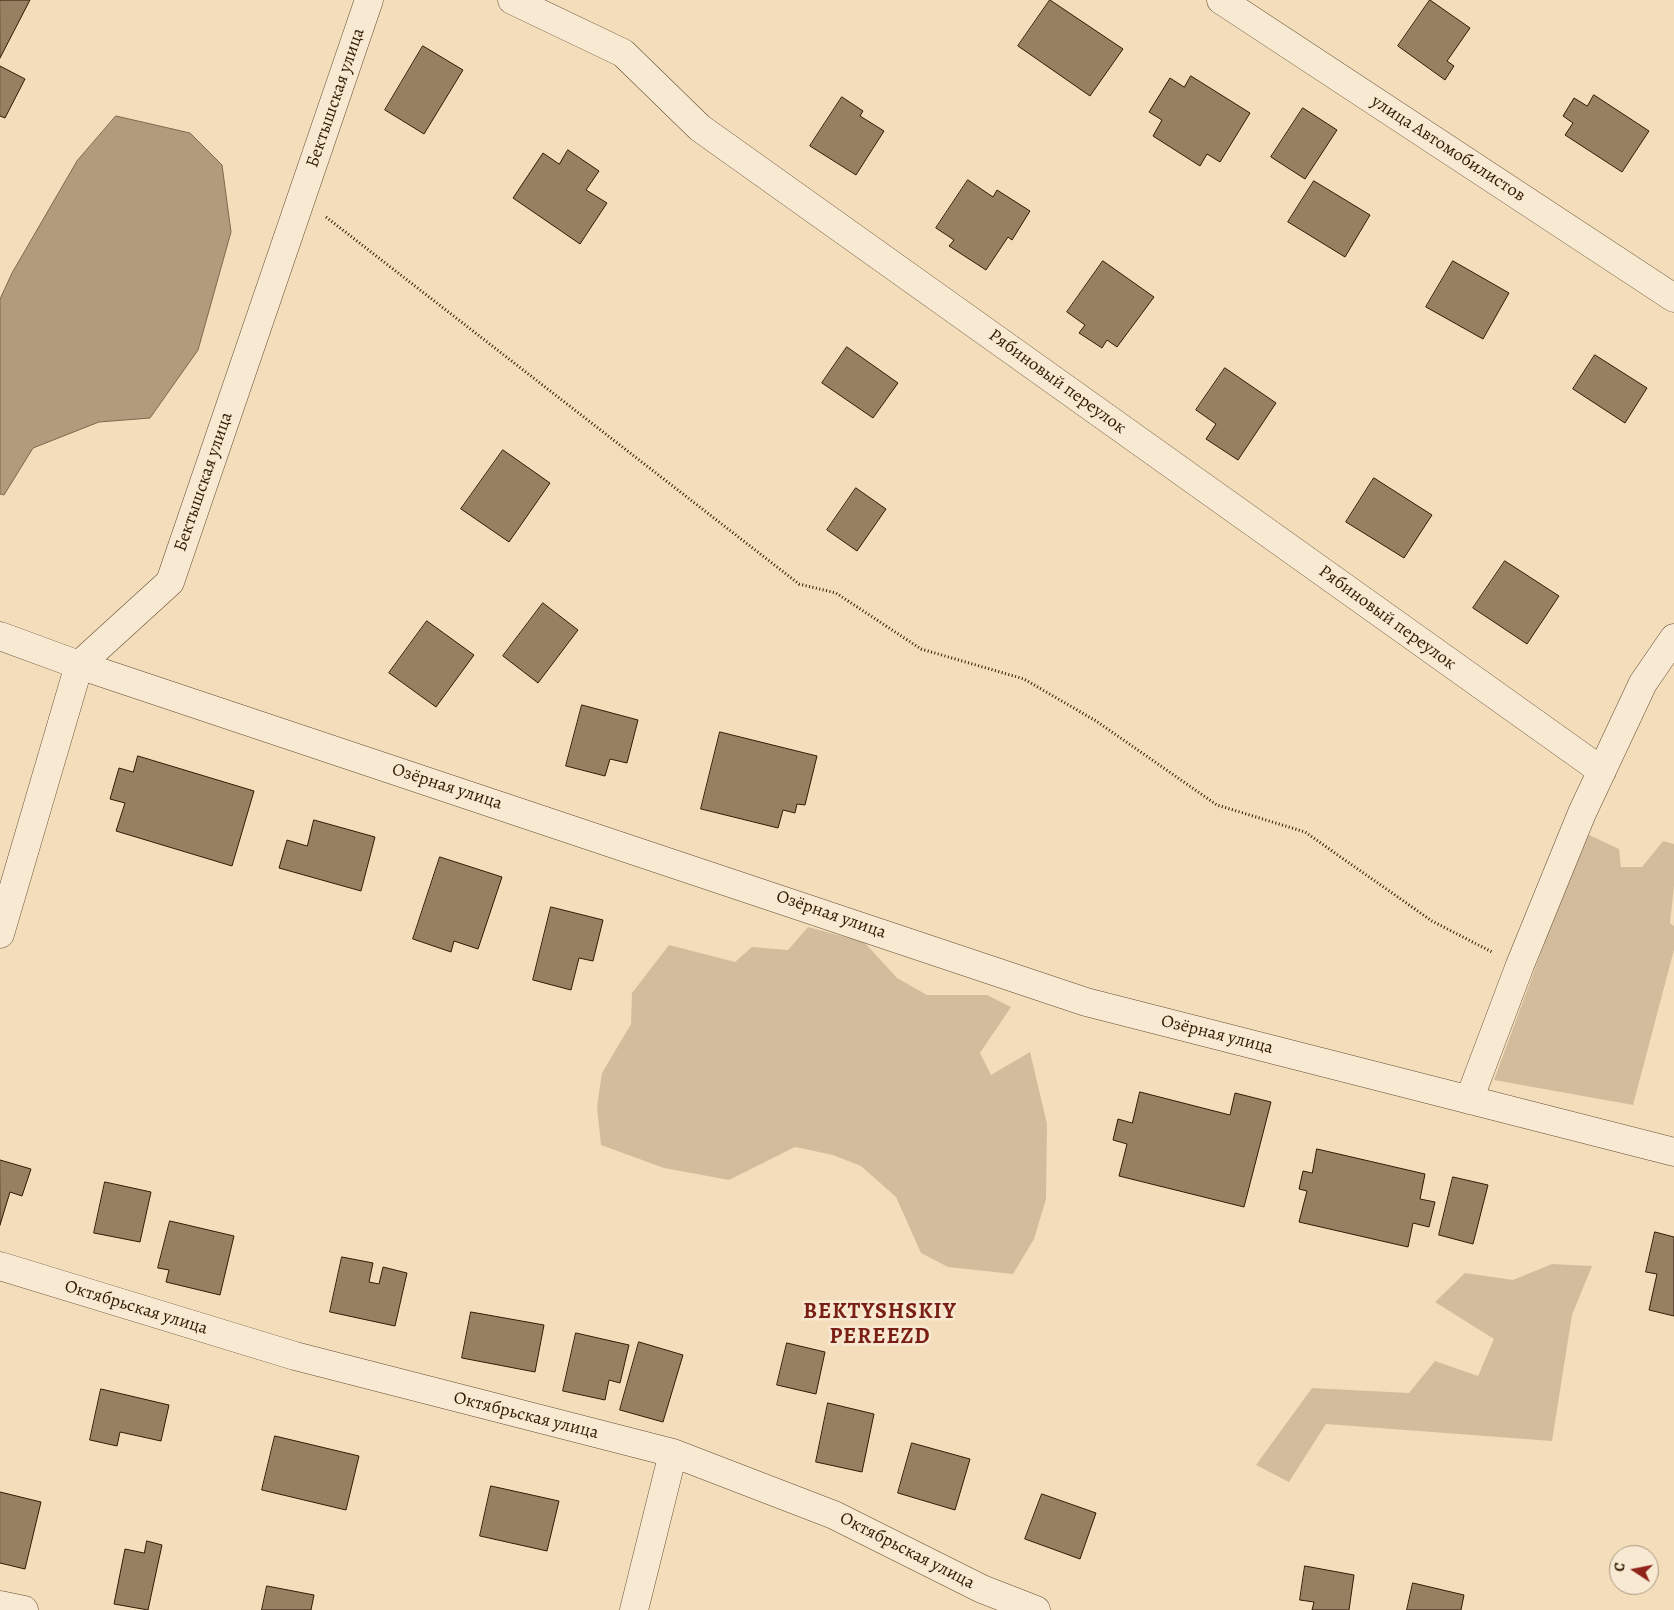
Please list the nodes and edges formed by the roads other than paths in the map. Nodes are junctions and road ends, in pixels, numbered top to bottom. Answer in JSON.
{"nodes":[{"id":1,"x":369,"y":0,"type":"edge"},
{"id":2,"x":512,"y":0,"type":"edge"},
{"id":3,"x":1222,"y":0,"type":"edge"},
{"id":4,"x":1674,"y":298,"type":"edge"},
{"id":5,"x":0,"y":636,"type":"edge"},
{"id":6,"x":1674,"y":638,"type":"edge"},
{"id":7,"x":79,"y":666,"type":"junction"},
{"id":8,"x":1602,"y":771,"type":"junction"},
{"id":9,"x":0,"y":934,"type":"edge"},
{"id":10,"x":1469,"y":1100,"type":"junction"},
{"id":11,"x":1674,"y":1152,"type":"edge"},
{"id":12,"x":0,"y":1266,"type":"edge"},
{"id":13,"x":673,"y":1453,"type":"junction"},
{"id":14,"x":0,"y":1605,"type":"edge"},
{"id":15,"x":24,"y":1610,"type":"edge"},
{"id":16,"x":634,"y":1610,"type":"edge"},
{"id":17,"x":1036,"y":1610,"type":"edge"}],
"edges":[{"from":1,"to":7,"type":"street","name":"Бектышская улица"},
{"from":2,"to":8,"type":"street","name":"Рябиновый переулок"},
{"from":3,"to":4,"type":"street","name":"улица Автомобилистов"},
{"from":5,"to":7,"type":"street","name":"Озёрная улица"},
{"from":6,"to":8,"type":"street"},
{"from":7,"to":9,"type":"street"},
{"from":7,"to":10,"type":"street","name":"Озёрная улица"},
{"from":8,"to":10,"type":"street"},
{"from":10,"to":11,"type":"street","name":"Озёрная улица"},
{"from":12,"to":13,"type":"street","name":"Октябрьская улица"},
{"from":13,"to":16,"type":"street"},
{"from":13,"to":17,"type":"street","name":"Октябрьская улица"},
{"from":14,"to":15,"type":"street"}]}
